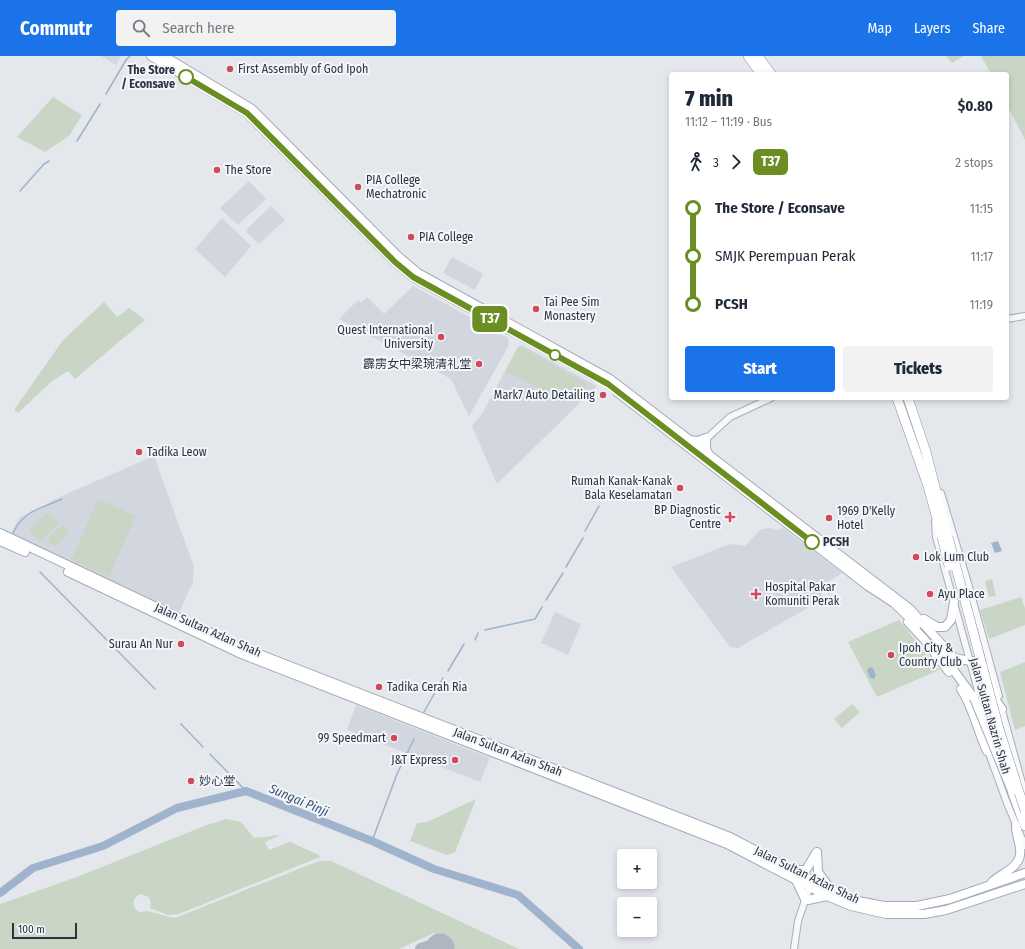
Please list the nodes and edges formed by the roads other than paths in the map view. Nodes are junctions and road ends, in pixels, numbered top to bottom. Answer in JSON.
{"nodes":[{"id":1,"x":151,"y":56,"type":"edge"},
{"id":2,"x":164,"y":56,"type":"edge"},
{"id":3,"x":748,"y":56,"type":"edge"},
{"id":4,"x":758,"y":56,"type":"edge"},
{"id":5,"x":760,"y":72,"type":"edge"},
{"id":6,"x":770,"y":72,"type":"edge"},
{"id":7,"x":1025,"y":316,"type":"edge"},
{"id":8,"x":503,"y":320,"type":"junction"},
{"id":9,"x":1009,"y":320,"type":"edge"},
{"id":10,"x":517,"y":335,"type":"junction"},
{"id":11,"x":767,"y":400,"type":"edge"},
{"id":12,"x":898,"y":400,"type":"edge"},
{"id":13,"x":909,"y":400,"type":"edge"},
{"id":14,"x":706,"y":438,"type":"junction"},
{"id":15,"x":687,"y":442,"type":"junction"},
{"id":16,"x":699,"y":448,"type":"junction"},
{"id":17,"x":926,"y":452,"type":"junction"},
{"id":18,"x":706,"y":457,"type":"junction"},
{"id":19,"x":933,"y":509,"type":"junction"},
{"id":20,"x":0,"y":533,"type":"edge"},
{"id":21,"x":0,"y":537,"type":"edge"},
{"id":22,"x":945,"y":537,"type":"junction"},
{"id":23,"x":0,"y":541,"type":"edge"},
{"id":24,"x":20,"y":549,"type":"junction"},
{"id":25,"x":868,"y":586,"type":"junction"},
{"id":26,"x":954,"y":602,"type":"junction"},
{"id":27,"x":910,"y":610,"type":"junction"},
{"id":28,"x":969,"y":661,"type":"junction"},
{"id":29,"x":1002,"y":709,"type":"junction"},
{"id":30,"x":442,"y":726,"type":"junction"},
{"id":31,"x":987,"y":751,"type":"junction"},
{"id":32,"x":494,"y":753,"type":"junction"},
{"id":33,"x":1012,"y":791,"type":"junction"},
{"id":34,"x":1025,"y":794,"type":"edge"},
{"id":35,"x":1025,"y":811,"type":"edge"},
{"id":36,"x":1020,"y":828,"type":"edge"},
{"id":37,"x":1025,"y":838,"type":"edge"},
{"id":38,"x":1025,"y":846,"type":"edge"},
{"id":39,"x":791,"y":869,"type":"junction"},
{"id":40,"x":1025,"y":873,"type":"edge"},
{"id":41,"x":795,"y":878,"type":"junction"},
{"id":42,"x":1025,"y":884,"type":"edge"},
{"id":43,"x":811,"y":885,"type":"junction"},
{"id":44,"x":989,"y":886,"type":"junction"},
{"id":45,"x":1010,"y":890,"type":"junction"},
{"id":46,"x":1025,"y":890,"type":"edge"},
{"id":47,"x":829,"y":892,"type":"junction"},
{"id":48,"x":807,"y":899,"type":"junction"},
{"id":49,"x":794,"y":949,"type":"edge"},
{"id":50,"x":798,"y":949,"type":"edge"}],
"edges":[{"from":1,"to":10,"type":"main road"},
{"from":2,"to":8,"type":"main road"},
{"from":3,"to":5,"type":"highway"},
{"from":4,"to":6,"type":"highway"},
{"from":7,"to":9,"type":"street"},
{"from":8,"to":10,"type":"main road"},
{"from":8,"to":15,"type":"main road"},
{"from":10,"to":15,"type":"main road"},
{"from":11,"to":14,"type":"street"},
{"from":12,"to":19,"type":"highway","name":"Jalan Sultan Nazrin Shah"},
{"from":13,"to":17,"type":"highway","name":"Jalan Sultan Nazrin Shah"},
{"from":14,"to":15,"type":"main road"},
{"from":14,"to":16,"type":"street"},
{"from":14,"to":18,"type":"main road"},
{"from":15,"to":16,"type":"main road"},
{"from":15,"to":18,"type":"main road"},
{"from":16,"to":18,"type":"main road"},
{"from":17,"to":22,"type":"highway","name":"Jalan Sultan Nazrin Shah"},
{"from":17,"to":29,"type":"street"},
{"from":18,"to":25,"type":"main road"},
{"from":18,"to":27,"type":"main road"},
{"from":19,"to":22,"type":"highway","name":"Jalan Sultan Nazrin Shah"},
{"from":19,"to":26,"type":"street"},
{"from":20,"to":30,"type":"main road","name":"Jalan Sultan Azlan Shah"},
{"from":21,"to":24,"type":"main road"},
{"from":22,"to":33,"type":"highway","name":"Jalan Sultan Nazrin Shah","bridge":true},
{"from":22,"to":35,"type":"highway","name":"Jalan Sultan Nazrin Shah","bridge":true},
{"from":23,"to":24,"type":"main road","name":"Jalan Sultan Azlan Shah"},
{"from":24,"to":32,"type":"main road","name":"Jalan Sultan Azlan Shah"},
{"from":25,"to":31,"type":"main road"},
{"from":25,"to":33,"type":"main road","bridge":true},
{"from":26,"to":27,"type":"main road"},
{"from":26,"to":28,"type":"street"},
{"from":27,"to":28,"type":"main road"},
{"from":28,"to":29,"type":"main road"},
{"from":28,"to":31,"type":"street"},
{"from":29,"to":34,"type":"street"},
{"from":30,"to":32,"type":"main road"},
{"from":30,"to":39,"type":"main road","name":"Jalan Sultan Azlan Shah"},
{"from":31,"to":36,"type":"street"},
{"from":32,"to":41,"type":"main road","name":"Jalan Sultan Azlan Shah"},
{"from":33,"to":36,"type":"highway","name":"Jalan Sultan Nazrin Shah"},
{"from":36,"to":37,"type":"street"},
{"from":36,"to":38,"type":"street"},
{"from":36,"to":44,"type":"main road"},
{"from":39,"to":43,"type":"main road","name":"Jalan Sultan Azlan Shah"},
{"from":39,"to":47,"type":"main road"},
{"from":40,"to":44,"type":"main road","name":"Jalan Sultan Azlan Shah"},
{"from":41,"to":43,"type":"main road","name":"Jalan Sultan Azlan Shah"},
{"from":41,"to":48,"type":"main road"},
{"from":42,"to":45,"type":"main road","name":"Jalan Sultan Azlan Shah"},
{"from":43,"to":47,"type":"main road","name":"Jalan Sultan Azlan Shah"},
{"from":43,"to":48,"type":"street"},
{"from":44,"to":47,"type":"main road","name":"Jalan Sultan Azlan Shah"},
{"from":45,"to":46,"type":"main road"},
{"from":45,"to":47,"type":"main road","name":"Jalan Sultan Azlan Shah"},
{"from":47,"to":48,"type":"main road"},
{"from":48,"to":49,"type":"street"},
{"from":48,"to":50,"type":"street"}]}
